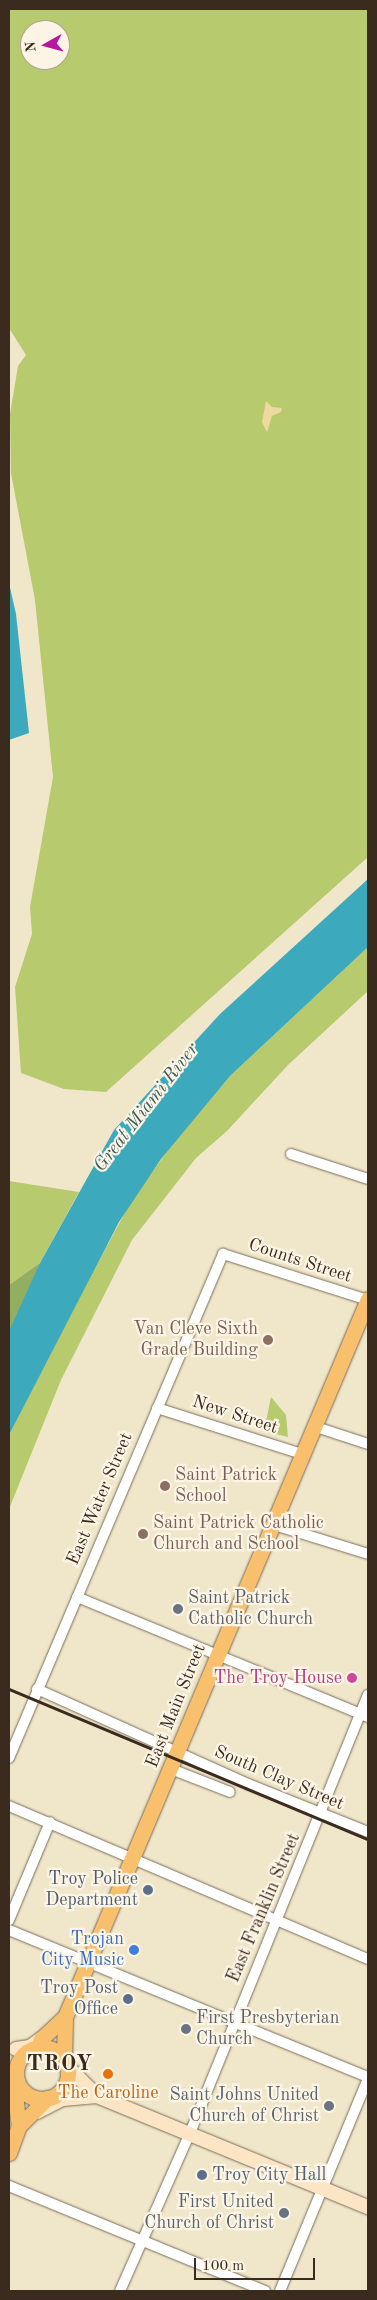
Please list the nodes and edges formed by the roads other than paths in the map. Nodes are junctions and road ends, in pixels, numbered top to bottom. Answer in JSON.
{"nodes":[{"id":1,"x":292,"y":1154,"type":"dead end"},
{"id":2,"x":368,"y":1179,"type":"edge"},
{"id":3,"x":222,"y":1254,"type":"joint"},
{"id":4,"x":368,"y":1299,"type":"edge"},
{"id":5,"x":157,"y":1408,"type":"junction"},
{"id":6,"x":313,"y":1426,"type":"junction"},
{"id":7,"x":368,"y":1444,"type":"edge"},
{"id":8,"x":302,"y":1454,"type":"junction"},
{"id":9,"x":274,"y":1525,"type":"junction"},
{"id":10,"x":368,"y":1554,"type":"edge"},
{"id":11,"x":76,"y":1597,"type":"junction"},
{"id":12,"x":217,"y":1655,"type":"junction"},
{"id":13,"x":37,"y":1689,"type":"junction"},
{"id":14,"x":368,"y":1695,"type":"edge"},
{"id":15,"x":364,"y":1715,"type":"edge"},
{"id":16,"x":177,"y":1752,"type":"junction"},
{"id":17,"x":9,"y":1758,"type":"edge"},
{"id":18,"x":171,"y":1769,"type":"junction"},
{"id":19,"x":230,"y":1792,"type":"dead end"},
{"id":20,"x":9,"y":1806,"type":"edge"},
{"id":21,"x":321,"y":1814,"type":"junction"},
{"id":22,"x":50,"y":1822,"type":"junction"},
{"id":23,"x":368,"y":1832,"type":"edge"},
{"id":24,"x":133,"y":1857,"type":"junction"},
{"id":25,"x":9,"y":1920,"type":"edge"},
{"id":26,"x":276,"y":1920,"type":"junction"},
{"id":27,"x":9,"y":1930,"type":"edge"},
{"id":28,"x":368,"y":1958,"type":"edge"},
{"id":29,"x":88,"y":1964,"type":"junction"},
{"id":30,"x":64,"y":2017,"type":"junction"},
{"id":31,"x":235,"y":2020,"type":"junction"},
{"id":32,"x":26,"y":2047,"type":"edge"},
{"id":33,"x":65,"y":2062,"type":"junction"},
{"id":34,"x":368,"y":2078,"type":"edge"},
{"id":35,"x":13,"y":2080,"type":"edge"},
{"id":36,"x":97,"y":2096,"type":"junction"},
{"id":37,"x":48,"y":2097,"type":"junction"},
{"id":38,"x":70,"y":2098,"type":"junction"},
{"id":39,"x":24,"y":2121,"type":"junction"},
{"id":40,"x":190,"y":2133,"type":"junction"},
{"id":41,"x":9,"y":2153,"type":"edge"},
{"id":42,"x":9,"y":2186,"type":"edge"},
{"id":43,"x":322,"y":2188,"type":"junction"},
{"id":44,"x":368,"y":2207,"type":"edge"},
{"id":45,"x":144,"y":2239,"type":"junction"},
{"id":46,"x":120,"y":2291,"type":"edge"},
{"id":47,"x":265,"y":2291,"type":"edge"},
{"id":48,"x":280,"y":2291,"type":"edge"}],
"edges":[{"from":1,"to":2,"type":"street"},
{"from":3,"to":4,"type":"street","name":"Counts Street"},
{"from":3,"to":5,"type":"street","name":"East Water Street"},
{"from":4,"to":6,"type":"main road","name":"East Main Street"},
{"from":5,"to":8,"type":"street","name":"New Street"},
{"from":5,"to":11,"type":"street","name":"East Water Street"},
{"from":6,"to":7,"type":"street"},
{"from":6,"to":8,"type":"main road","name":"East Main Street"},
{"from":8,"to":9,"type":"main road","name":"East Main Street"},
{"from":9,"to":10,"type":"street"},
{"from":9,"to":12,"type":"main road","name":"East Main Street"},
{"from":11,"to":12,"type":"street"},
{"from":11,"to":13,"type":"street","name":"East Water Street"},
{"from":12,"to":15,"type":"street"},
{"from":12,"to":16,"type":"main road","name":"East Main Street"},
{"from":13,"to":16,"type":"street","name":"South Clay Street"},
{"from":13,"to":17,"type":"street","name":"East Water Street"},
{"from":14,"to":15,"type":"street","name":"East Franklin Street"},
{"from":15,"to":21,"type":"street","name":"East Franklin Street"},
{"from":16,"to":18,"type":"main road","name":"East Main Street"},
{"from":16,"to":21,"type":"street","name":"South Clay Street"},
{"from":18,"to":19,"type":"street","name":"South Clay Street"},
{"from":18,"to":24,"type":"main road","name":"East Main Street"},
{"from":20,"to":22,"type":"street"},
{"from":21,"to":23,"type":"street","name":"South Clay Street"},
{"from":21,"to":26,"type":"street","name":"East Franklin Street"},
{"from":22,"to":24,"type":"street"},
{"from":22,"to":25,"type":"street"},
{"from":24,"to":26,"type":"street"},
{"from":24,"to":29,"type":"main road","name":"East Main Street"},
{"from":26,"to":28,"type":"street"},
{"from":26,"to":31,"type":"street","name":"East Franklin Street"},
{"from":27,"to":29,"type":"street"},
{"from":29,"to":30,"type":"main road","name":"East Main Street"},
{"from":29,"to":31,"type":"street"},
{"from":30,"to":32,"type":"main road"},
{"from":30,"to":33,"type":"main road"},
{"from":31,"to":34,"type":"street"},
{"from":31,"to":40,"type":"street","name":"East Franklin Street"},
{"from":32,"to":33,"type":"main road"},
{"from":32,"to":35,"type":"main road"},
{"from":33,"to":36,"type":"main road"},
{"from":33,"to":37,"type":"main road"},
{"from":34,"to":43,"type":"street"},
{"from":35,"to":37,"type":"main road"},
{"from":35,"to":39,"type":"main road"},
{"from":36,"to":38,"type":"main road"},
{"from":36,"to":40,"type":"main road"},
{"from":37,"to":38,"type":"main road"},
{"from":37,"to":39,"type":"main road"},
{"from":38,"to":39,"type":"main road"},
{"from":39,"to":41,"type":"main road"},
{"from":40,"to":43,"type":"main road"},
{"from":40,"to":45,"type":"street","name":"East Franklin Street"},
{"from":42,"to":45,"type":"street"},
{"from":43,"to":44,"type":"main road"},
{"from":43,"to":48,"type":"street"},
{"from":45,"to":46,"type":"street","name":"East Franklin Street"},
{"from":45,"to":47,"type":"street"}]}
